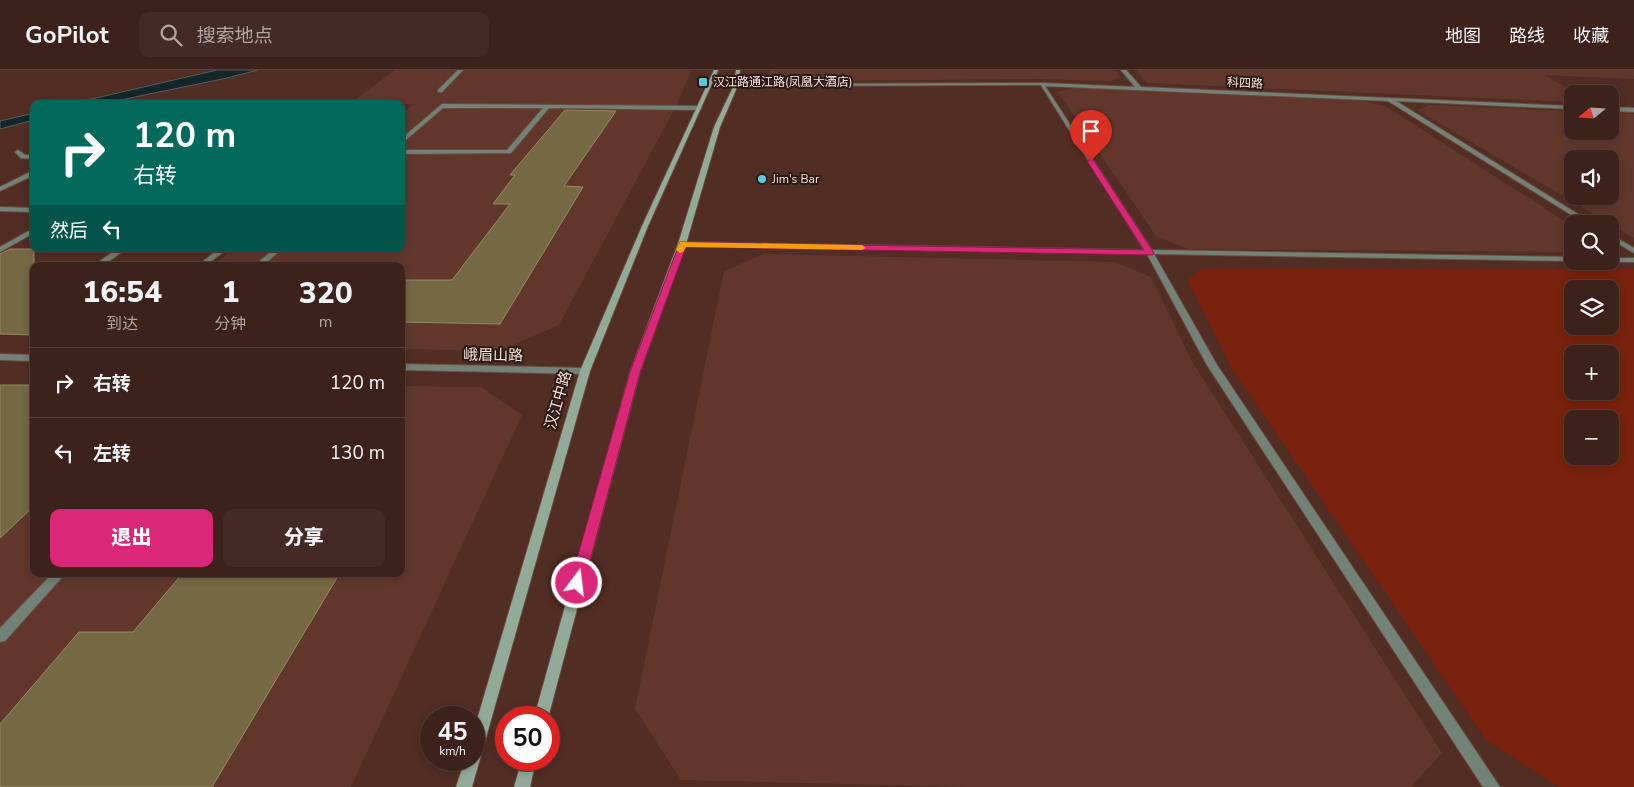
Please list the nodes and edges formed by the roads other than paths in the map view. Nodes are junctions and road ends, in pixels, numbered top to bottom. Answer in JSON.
{"nodes":[{"id":1,"x":460,"y":70,"type":"edge"},
{"id":2,"x":716,"y":70,"type":"edge"},
{"id":3,"x":738,"y":70,"type":"edge"},
{"id":4,"x":1123,"y":70,"type":"edge"},
{"id":5,"x":1042,"y":84,"type":"junction"},
{"id":6,"x":736,"y":85,"type":"junction"},
{"id":7,"x":1139,"y":88,"type":"junction"},
{"id":8,"x":440,"y":91,"type":"dead end"},
{"id":9,"x":1389,"y":99,"type":"junction"},
{"id":10,"x":546,"y":107,"type":"junction"},
{"id":11,"x":1564,"y":107,"type":"edge"},
{"id":12,"x":699,"y":108,"type":"junction"},
{"id":13,"x":1619,"y":109,"type":"edge"},
{"id":14,"x":1634,"y":110,"type":"edge"},
{"id":15,"x":405,"y":138,"type":"edge"},
{"id":16,"x":18,"y":152,"type":"dead end"},
{"id":17,"x":405,"y":152,"type":"edge"},
{"id":18,"x":30,"y":157,"type":"edge"},
{"id":19,"x":30,"y":174,"type":"edge"},
{"id":20,"x":0,"y":189,"type":"edge"},
{"id":21,"x":0,"y":209,"type":"edge"},
{"id":22,"x":30,"y":210,"type":"edge"},
{"id":23,"x":1576,"y":215,"type":"edge"},
{"id":24,"x":30,"y":232,"type":"edge"},
{"id":25,"x":1619,"y":241,"type":"edge"},
{"id":26,"x":682,"y":244,"type":"junction"},
{"id":27,"x":0,"y":250,"type":"edge"},
{"id":28,"x":1634,"y":250,"type":"edge"},
{"id":29,"x":118,"y":252,"type":"edge"},
{"id":30,"x":219,"y":252,"type":"edge"},
{"id":31,"x":274,"y":252,"type":"edge"},
{"id":32,"x":1150,"y":253,"type":"junction"},
{"id":33,"x":1564,"y":260,"type":"edge"},
{"id":34,"x":1619,"y":260,"type":"edge"},
{"id":35,"x":1634,"y":260,"type":"edge"},
{"id":36,"x":103,"y":262,"type":"edge"},
{"id":37,"x":206,"y":262,"type":"edge"},
{"id":38,"x":263,"y":262,"type":"edge"},
{"id":39,"x":0,"y":357,"type":"edge"},
{"id":40,"x":30,"y":358,"type":"edge"},
{"id":41,"x":405,"y":367,"type":"edge"},
{"id":42,"x":585,"y":371,"type":"junction"},
{"id":43,"x":56,"y":577,"type":"edge"},
{"id":44,"x":0,"y":637,"type":"edge"},
{"id":45,"x":544,"y":706,"type":"edge"},
{"id":46,"x":485,"y":716,"type":"edge"},
{"id":47,"x":469,"y":771,"type":"edge"},
{"id":48,"x":526,"y":771,"type":"edge"},
{"id":49,"x":464,"y":787,"type":"edge"},
{"id":50,"x":522,"y":787,"type":"edge"},
{"id":51,"x":1492,"y":787,"type":"edge"}],
"edges":[{"from":1,"to":8,"type":"street"},
{"from":2,"to":12,"type":"main road","name":"汉江中路"},
{"from":3,"to":6,"type":"main road"},
{"from":4,"to":7,"type":"street"},
{"from":5,"to":6,"type":"street","name":"科四路"},
{"from":5,"to":7,"type":"street","name":"科四路"},
{"from":5,"to":32,"type":"street"},
{"from":6,"to":26,"type":"main road"},
{"from":7,"to":9,"type":"street","name":"科四路"},
{"from":9,"to":11,"type":"street","name":"科四路"},
{"from":9,"to":23,"type":"street"},
{"from":10,"to":12,"type":"street"},
{"from":10,"to":15,"type":"street"},
{"from":10,"to":17,"type":"street"},
{"from":12,"to":42,"type":"main road","name":"汉江中路"},
{"from":13,"to":14,"type":"street"},
{"from":16,"to":18,"type":"street"},
{"from":19,"to":20,"type":"street"},
{"from":21,"to":22,"type":"street"},
{"from":24,"to":27,"type":"street"},
{"from":25,"to":28,"type":"street"},
{"from":26,"to":32,"type":"street"},
{"from":26,"to":45,"type":"main road"},
{"from":29,"to":36,"type":"street"},
{"from":30,"to":37,"type":"street"},
{"from":31,"to":38,"type":"street"},
{"from":32,"to":33,"type":"street"},
{"from":32,"to":51,"type":"street"},
{"from":34,"to":35,"type":"street"},
{"from":39,"to":40,"type":"street"},
{"from":41,"to":42,"type":"street","name":"峨眉山路"},
{"from":42,"to":46,"type":"main road","name":"汉江中路"},
{"from":43,"to":44,"type":"street"},
{"from":47,"to":49,"type":"main road"},
{"from":48,"to":50,"type":"main road"}]}
